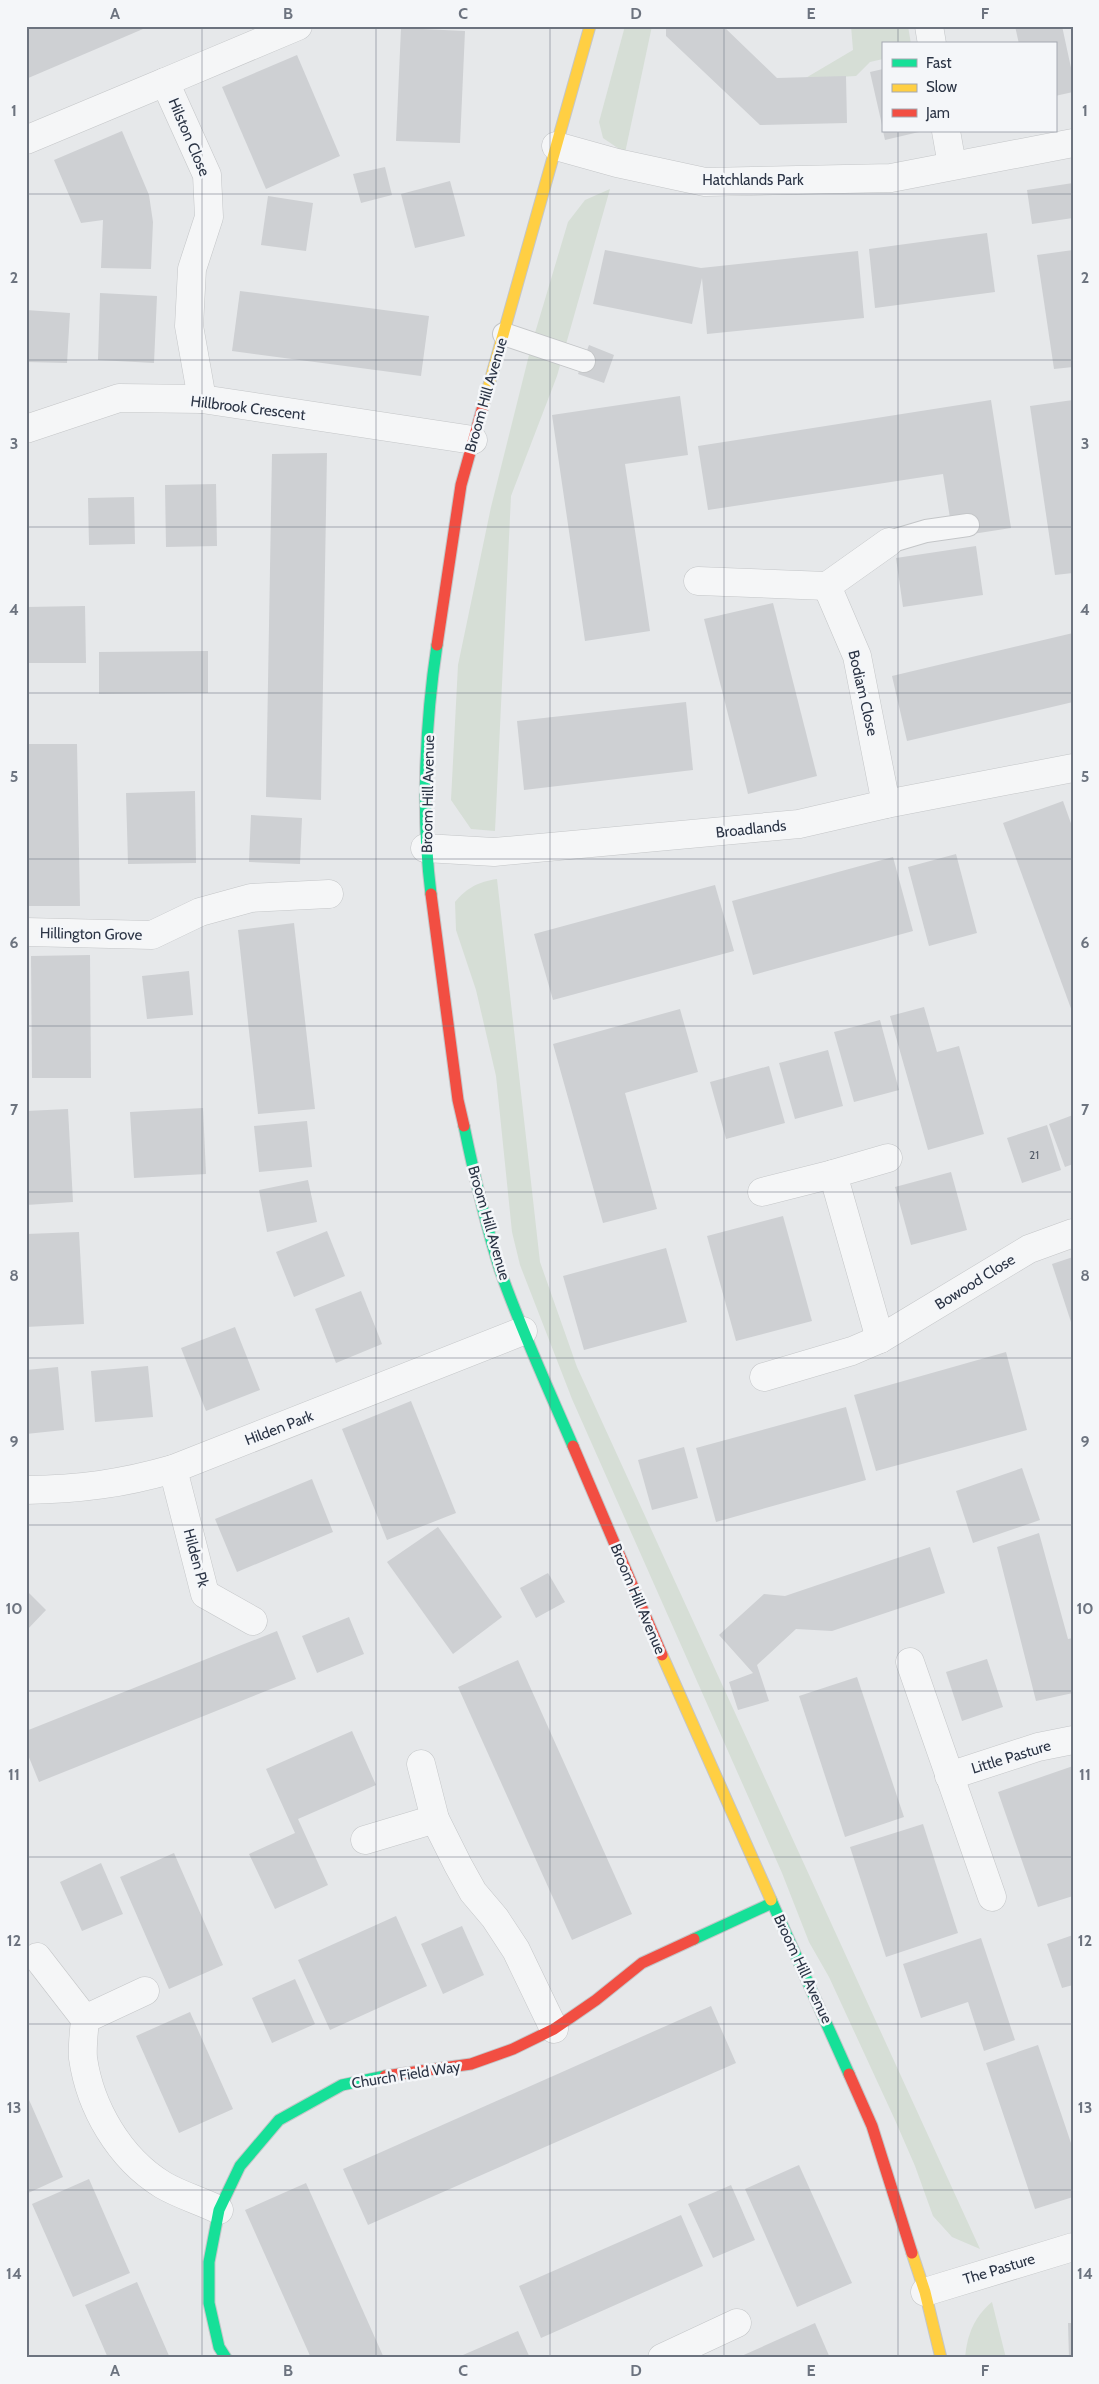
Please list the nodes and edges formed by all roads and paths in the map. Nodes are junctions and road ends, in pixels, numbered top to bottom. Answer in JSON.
{"nodes":[{"id":1,"x":298,"y":26,"type":"edge"},
{"id":2,"x":590,"y":26,"type":"edge"},
{"id":3,"x":928,"y":26,"type":"edge"},
{"id":4,"x":932,"y":42,"type":"edge"},
{"id":5,"x":165,"y":82,"type":"junction"},
{"id":6,"x":946,"y":132,"type":"edge"},
{"id":7,"x":26,"y":140,"type":"edge"},
{"id":8,"x":1073,"y":143,"type":"edge"},
{"id":9,"x":556,"y":146,"type":"junction"},
{"id":10,"x":952,"y":165,"type":"junction"},
{"id":11,"x":504,"y":334,"type":"junction"},
{"id":12,"x":584,"y":361,"type":"dead end"},
{"id":13,"x":202,"y":399,"type":"junction"},
{"id":14,"x":26,"y":429,"type":"edge"},
{"id":15,"x":473,"y":440,"type":"junction"},
{"id":16,"x":968,"y":525,"type":"dead end"},
{"id":17,"x":889,"y":542,"type":"joint"},
{"id":18,"x":698,"y":581,"type":"dead end"},
{"id":19,"x":827,"y":586,"type":"junction"},
{"id":20,"x":1073,"y":768,"type":"edge"},
{"id":21,"x":886,"y":804,"type":"junction"},
{"id":22,"x":425,"y":848,"type":"junction"},
{"id":23,"x":329,"y":894,"type":"dead end"},
{"id":24,"x":26,"y":932,"type":"edge"},
{"id":25,"x":888,"y":1158,"type":"dead end"},
{"id":26,"x":833,"y":1174,"type":"junction"},
{"id":27,"x":762,"y":1192,"type":"dead end"},
{"id":28,"x":1073,"y":1233,"type":"edge"},
{"id":29,"x":523,"y":1331,"type":"junction"},
{"id":30,"x":880,"y":1339,"type":"junction"},
{"id":31,"x":764,"y":1377,"type":"dead end"},
{"id":32,"x":173,"y":1469,"type":"junction"},
{"id":33,"x":26,"y":1490,"type":"edge"},
{"id":34,"x":253,"y":1621,"type":"dead end"},
{"id":35,"x":910,"y":1662,"type":"dead end"},
{"id":36,"x":1073,"y":1740,"type":"edge"},
{"id":37,"x":422,"y":1764,"type":"dead end"},
{"id":38,"x":949,"y":1776,"type":"junction"},
{"id":39,"x":435,"y":1819,"type":"junction"},
{"id":40,"x":365,"y":1840,"type":"dead end"},
{"id":41,"x":992,"y":1897,"type":"dead end"},
{"id":42,"x":772,"y":1903,"type":"junction"},
{"id":43,"x":37,"y":1957,"type":"dead end"},
{"id":44,"x":145,"y":1990,"type":"dead end"},
{"id":45,"x":85,"y":2019,"type":"junction"},
{"id":46,"x":554,"y":2028,"type":"junction"},
{"id":47,"x":219,"y":2210,"type":"junction"},
{"id":48,"x":1073,"y":2247,"type":"edge"},
{"id":49,"x":925,"y":2292,"type":"junction"},
{"id":50,"x":736,"y":2324,"type":"dead end"},
{"id":51,"x":226,"y":2358,"type":"edge"},
{"id":52,"x":662,"y":2358,"type":"edge"},
{"id":53,"x":941,"y":2358,"type":"edge"}],
"edges":[{"from":1,"to":5,"type":"street","name":"Hilston Close"},
{"from":2,"to":9,"type":"street","name":"Broom Hill Avenue"},
{"from":3,"to":4,"type":"street"},
{"from":5,"to":7,"type":"street","name":"Hilston Close"},
{"from":5,"to":13,"type":"street","name":"Hilston Close"},
{"from":6,"to":10,"type":"street"},
{"from":8,"to":10,"type":"street","name":"Hatchlands Park"},
{"from":9,"to":10,"type":"street","name":"Hatchlands Park"},
{"from":9,"to":11,"type":"street","name":"Broom Hill Avenue"},
{"from":11,"to":12,"type":"lane"},
{"from":11,"to":15,"type":"street","name":"Broom Hill Avenue"},
{"from":13,"to":14,"type":"street","name":"Hillbrook Crescent"},
{"from":13,"to":15,"type":"street","name":"Hillbrook Crescent"},
{"from":15,"to":22,"type":"street","name":"Broom Hill Avenue"},
{"from":16,"to":17,"type":"lane"},
{"from":17,"to":19,"type":"street"},
{"from":18,"to":19,"type":"street"},
{"from":19,"to":21,"type":"street","name":"Bodiam Close"},
{"from":20,"to":21,"type":"street","name":"Broadlands"},
{"from":21,"to":22,"type":"street","name":"Broadlands"},
{"from":22,"to":29,"type":"street","name":"Broom Hill Avenue"},
{"from":23,"to":24,"type":"street","name":"Hillington Grove"},
{"from":25,"to":26,"type":"street"},
{"from":26,"to":27,"type":"street"},
{"from":26,"to":30,"type":"street"},
{"from":28,"to":30,"type":"street","name":"Bowood Close"},
{"from":29,"to":32,"type":"street","name":"Hilden Park"},
{"from":29,"to":42,"type":"street","name":"Broom Hill Avenue"},
{"from":30,"to":31,"type":"street","name":"Bowood Close"},
{"from":32,"to":33,"type":"street","name":"Hilden Park"},
{"from":32,"to":34,"type":"street","name":"Hilden Pk"},
{"from":35,"to":38,"type":"street"},
{"from":36,"to":38,"type":"street","name":"Little Pasture"},
{"from":37,"to":39,"type":"street"},
{"from":38,"to":41,"type":"street"},
{"from":39,"to":40,"type":"street"},
{"from":39,"to":46,"type":"street"},
{"from":42,"to":46,"type":"street","name":"Church Field Way"},
{"from":42,"to":49,"type":"street","name":"Broom Hill Avenue"},
{"from":43,"to":45,"type":"street"},
{"from":44,"to":45,"type":"street"},
{"from":45,"to":47,"type":"street"},
{"from":46,"to":47,"type":"street","name":"Church Field Way"},
{"from":47,"to":51,"type":"street","name":"Church Field Way"},
{"from":48,"to":49,"type":"street","name":"The Pasture"},
{"from":49,"to":53,"type":"street","name":"Broom Hill Avenue"},
{"from":50,"to":52,"type":"street"}]}
